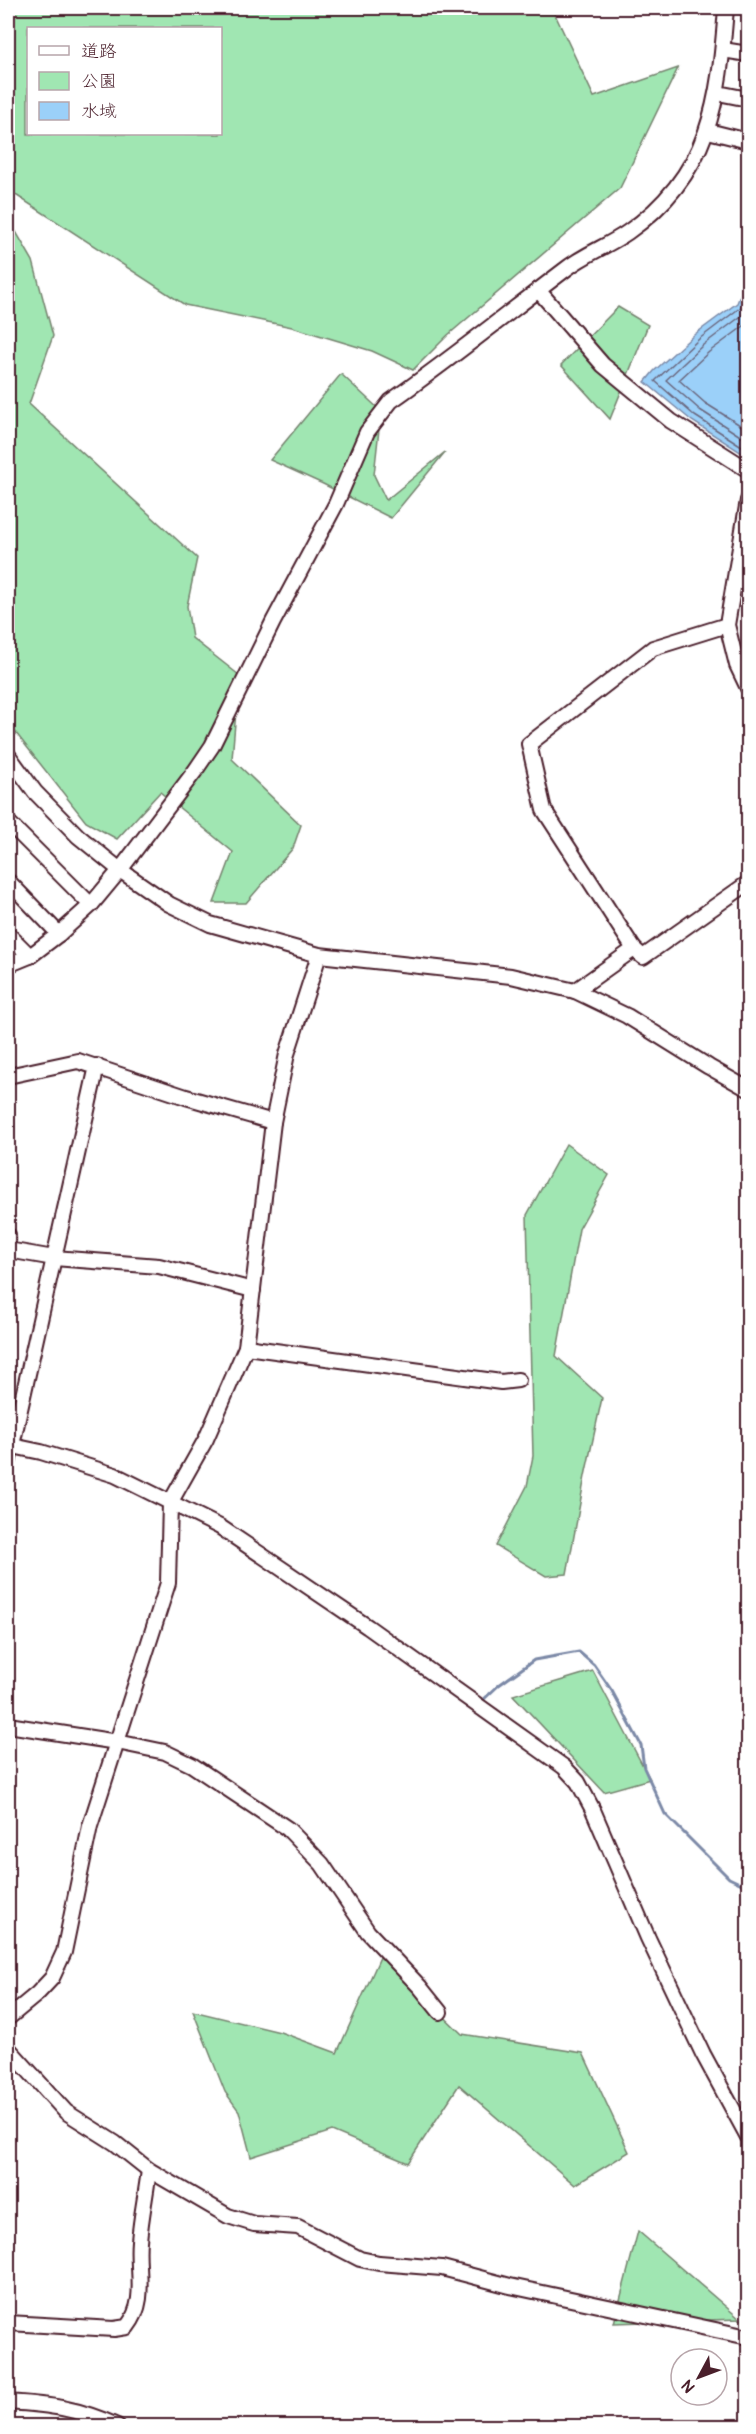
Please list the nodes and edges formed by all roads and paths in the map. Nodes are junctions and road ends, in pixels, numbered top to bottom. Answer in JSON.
{"nodes":[{"id":1,"x":726,"y":8,"type":"edge"},
{"id":2,"x":723,"y":50,"type":"junction"},
{"id":3,"x":748,"y":54,"type":"edge"},
{"id":4,"x":718,"y":93,"type":"junction"},
{"id":5,"x":748,"y":99,"type":"edge"},
{"id":6,"x":708,"y":130,"type":"junction"},
{"id":7,"x":748,"y":141,"type":"edge"},
{"id":8,"x":538,"y":290,"type":"junction"},
{"id":9,"x":748,"y":470,"type":"edge"},
{"id":10,"x":748,"y":500,"type":"edge"},
{"id":11,"x":728,"y":625,"type":"junction"},
{"id":12,"x":748,"y":688,"type":"edge"},
{"id":13,"x":9,"y":760,"type":"edge"},
{"id":14,"x":8,"y":822,"type":"edge"},
{"id":15,"x":120,"y":870,"type":"junction"},
{"id":16,"x":8,"y":881,"type":"edge"},
{"id":17,"x":748,"y":883,"type":"edge"},
{"id":18,"x":91,"y":905,"type":"junction"},
{"id":19,"x":8,"y":934,"type":"edge"},
{"id":20,"x":59,"y":934,"type":"junction"},
{"id":21,"x":634,"y":949,"type":"junction"},
{"id":22,"x":319,"y":955,"type":"junction"},
{"id":23,"x":30,"y":956,"type":"junction"},
{"id":24,"x":8,"y":964,"type":"edge"},
{"id":25,"x":574,"y":991,"type":"junction"},
{"id":26,"x":97,"y":1066,"type":"junction"},
{"id":27,"x":8,"y":1076,"type":"edge"},
{"id":28,"x":748,"y":1089,"type":"edge"},
{"id":29,"x":273,"y":1122,"type":"junction"},
{"id":30,"x":8,"y":1235,"type":"edge"},
{"id":31,"x":54,"y":1258,"type":"junction"},
{"id":32,"x":253,"y":1290,"type":"junction"},
{"id":33,"x":246,"y":1347,"type":"junction"},
{"id":34,"x":518,"y":1380,"type":"dead end"},
{"id":35,"x":10,"y":1445,"type":"edge"},
{"id":36,"x":8,"y":1463,"type":"edge"},
{"id":37,"x":170,"y":1503,"type":"junction"},
{"id":38,"x":8,"y":1725,"type":"edge"},
{"id":39,"x":117,"y":1742,"type":"junction"},
{"id":40,"x":440,"y":2012,"type":"dead end"},
{"id":41,"x":8,"y":2018,"type":"edge"},
{"id":42,"x":8,"y":2048,"type":"edge"},
{"id":43,"x":748,"y":2137,"type":"edge"},
{"id":44,"x":150,"y":2170,"type":"junction"},
{"id":45,"x":8,"y":2323,"type":"edge"},
{"id":46,"x":748,"y":2337,"type":"edge"},
{"id":47,"x":8,"y":2402,"type":"edge"},
{"id":48,"x":117,"y":2427,"type":"edge"}],
"edges":[{"from":1,"to":2,"type":"street"},
{"from":2,"to":3,"type":"street"},
{"from":2,"to":4,"type":"street"},
{"from":4,"to":5,"type":"street"},
{"from":4,"to":6,"type":"street"},
{"from":6,"to":7,"type":"street"},
{"from":6,"to":8,"type":"street"},
{"from":8,"to":9,"type":"street"},
{"from":8,"to":15,"type":"street"},
{"from":10,"to":11,"type":"street"},
{"from":11,"to":12,"type":"street"},
{"from":11,"to":21,"type":"street"},
{"from":13,"to":15,"type":"street"},
{"from":14,"to":18,"type":"street"},
{"from":15,"to":18,"type":"street"},
{"from":15,"to":22,"type":"street"},
{"from":16,"to":20,"type":"street"},
{"from":17,"to":21,"type":"street"},
{"from":18,"to":20,"type":"street"},
{"from":19,"to":23,"type":"street"},
{"from":20,"to":23,"type":"street"},
{"from":21,"to":25,"type":"street"},
{"from":22,"to":25,"type":"street"},
{"from":22,"to":29,"type":"street"},
{"from":23,"to":24,"type":"street"},
{"from":25,"to":28,"type":"street"},
{"from":26,"to":27,"type":"street"},
{"from":26,"to":29,"type":"street"},
{"from":26,"to":31,"type":"street"},
{"from":29,"to":32,"type":"street"},
{"from":30,"to":31,"type":"street"},
{"from":31,"to":32,"type":"street"},
{"from":31,"to":35,"type":"street"},
{"from":32,"to":33,"type":"street"},
{"from":33,"to":34,"type":"street"},
{"from":33,"to":37,"type":"street"},
{"from":35,"to":36,"type":"street"},
{"from":35,"to":37,"type":"street"},
{"from":37,"to":39,"type":"street"},
{"from":37,"to":43,"type":"street"},
{"from":38,"to":39,"type":"street"},
{"from":39,"to":40,"type":"street"},
{"from":39,"to":41,"type":"street"},
{"from":42,"to":44,"type":"street"},
{"from":44,"to":45,"type":"street"},
{"from":44,"to":46,"type":"street"},
{"from":47,"to":48,"type":"street"}]}
